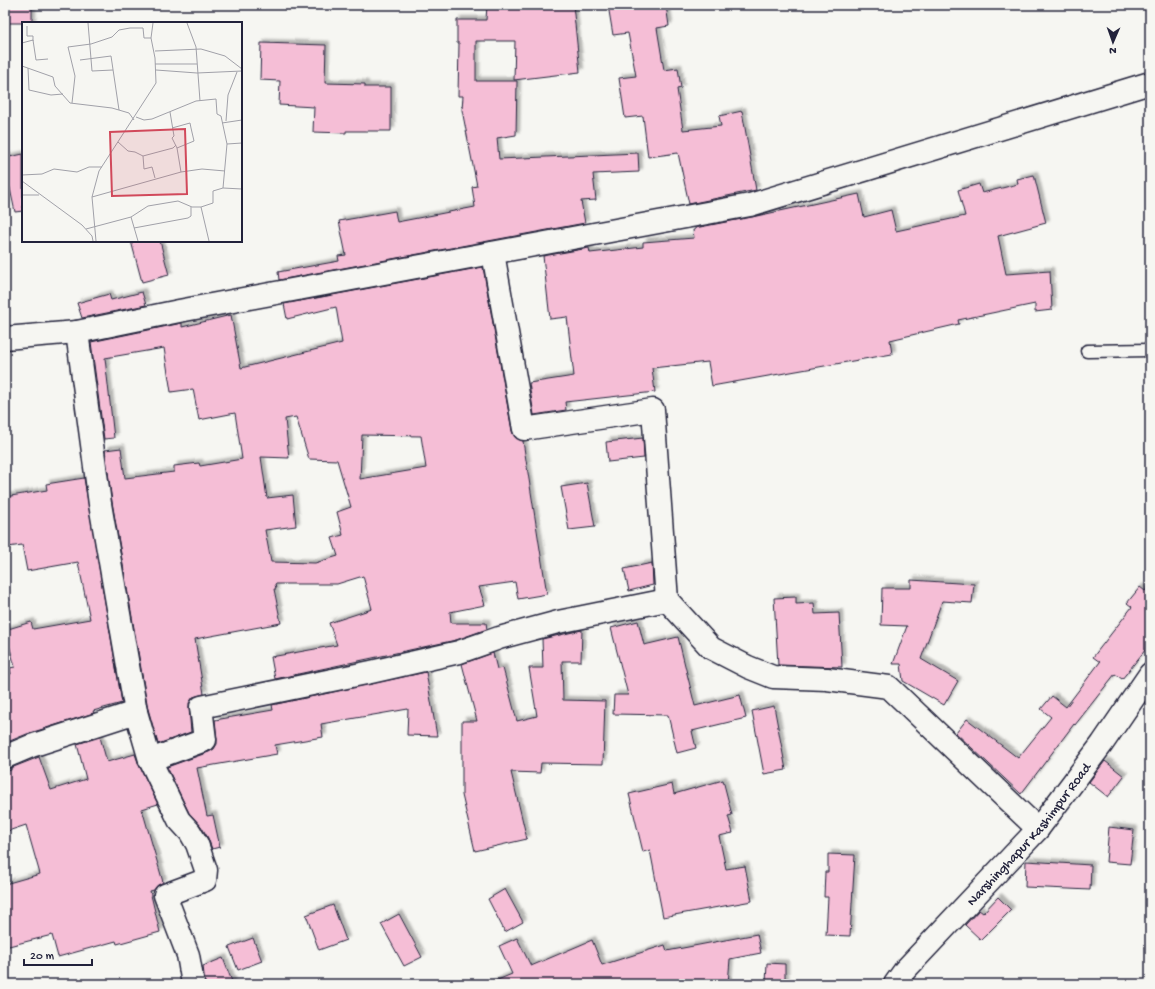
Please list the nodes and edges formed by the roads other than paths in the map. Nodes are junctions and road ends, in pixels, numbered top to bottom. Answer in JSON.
{"nodes":[{"id":1,"x":1150,"y":83,"type":"edge"},
{"id":2,"x":493,"y":253,"type":"junction"},
{"id":3,"x":77,"y":332,"type":"junction"},
{"id":4,"x":5,"y":338,"type":"edge"},
{"id":5,"x":1150,"y":350,"type":"edge"},
{"id":6,"x":1087,"y":351,"type":"dead end"},
{"id":7,"x":667,"y":600,"type":"junction"},
{"id":8,"x":1150,"y":674,"type":"edge"},
{"id":9,"x":136,"y":712,"type":"junction"},
{"id":10,"x":5,"y":757,"type":"edge"},
{"id":11,"x":150,"y":760,"type":"junction"},
{"id":12,"x":1038,"y":829,"type":"junction"},
{"id":13,"x":193,"y":984,"type":"edge"},
{"id":14,"x":895,"y":984,"type":"edge"}],
"edges":[{"from":1,"to":2,"type":"street"},
{"from":2,"to":3,"type":"street"},
{"from":2,"to":7,"type":"street"},
{"from":3,"to":4,"type":"street"},
{"from":3,"to":9,"type":"street"},
{"from":5,"to":6,"type":"lane"},
{"from":7,"to":11,"type":"street"},
{"from":7,"to":12,"type":"street"},
{"from":8,"to":12,"type":"street","name":"Narshinghapur Kashimpur Road"},
{"from":9,"to":10,"type":"street"},
{"from":9,"to":11,"type":"street"},
{"from":11,"to":13,"type":"street"},
{"from":12,"to":14,"type":"street","name":"Narshinghapur Kashimpur Road"}]}
